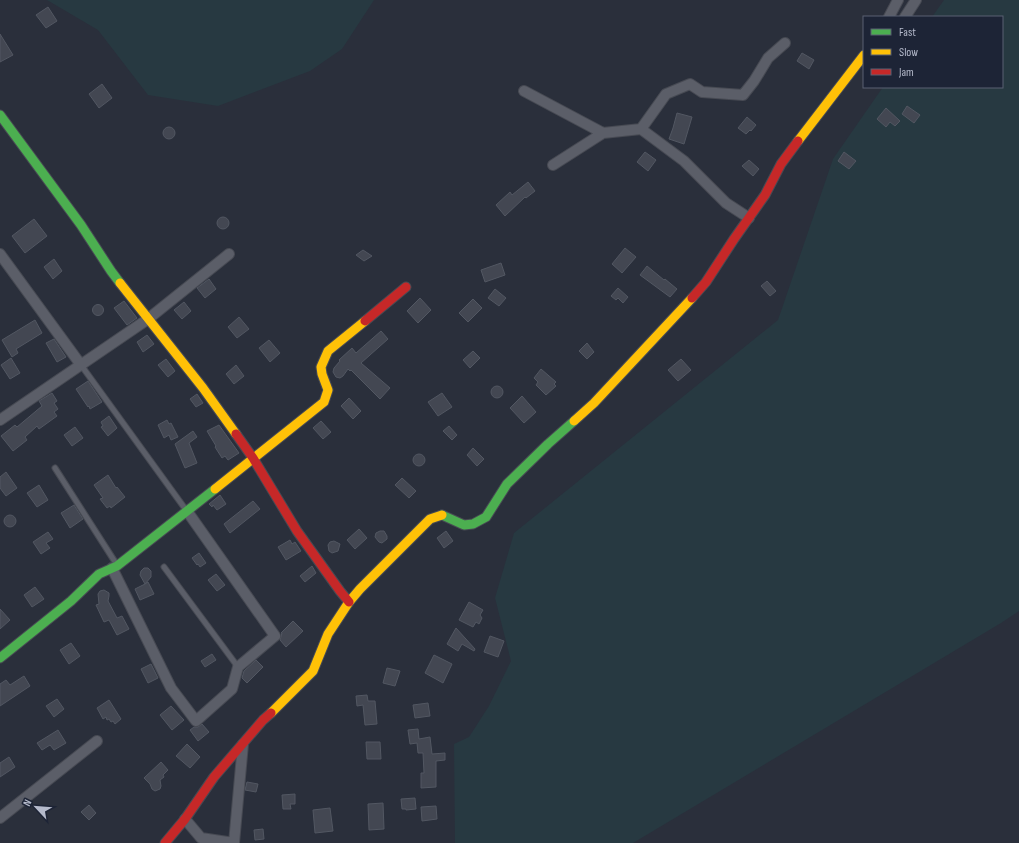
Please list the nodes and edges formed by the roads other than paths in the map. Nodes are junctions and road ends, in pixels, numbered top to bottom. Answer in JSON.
{"nodes":[{"id":1,"x":898,"y":0,"type":"edge"},
{"id":2,"x":916,"y":0,"type":"edge"},
{"id":3,"x":890,"y":16,"type":"edge"},
{"id":4,"x":906,"y":16,"type":"edge"},
{"id":5,"x":785,"y":43,"type":"dead end"},
{"id":6,"x":863,"y":56,"type":"edge"},
{"id":7,"x":524,"y":90,"type":"dead end"},
{"id":8,"x":0,"y":115,"type":"edge"},
{"id":9,"x":641,"y":129,"type":"junction"},
{"id":10,"x":603,"y":133,"type":"junction"},
{"id":11,"x":553,"y":165,"type":"dead end"},
{"id":12,"x":749,"y":218,"type":"junction"},
{"id":13,"x":0,"y":254,"type":"edge"},
{"id":14,"x":229,"y":254,"type":"dead end"},
{"id":15,"x":406,"y":287,"type":"dead end"},
{"id":16,"x":148,"y":319,"type":"junction"},
{"id":17,"x":81,"y":365,"type":"junction"},
{"id":18,"x":0,"y":420,"type":"edge"},
{"id":19,"x":253,"y":458,"type":"junction"},
{"id":20,"x":55,"y":468,"type":"dead end"},
{"id":21,"x":186,"y":511,"type":"junction"},
{"id":22,"x":115,"y":567,"type":"junction"},
{"id":23,"x":164,"y":567,"type":"dead end"},
{"id":24,"x":349,"y":602,"type":"junction"},
{"id":25,"x":0,"y":658,"type":"edge"},
{"id":26,"x":238,"y":668,"type":"junction"},
{"id":27,"x":97,"y":741,"type":"dead end"},
{"id":28,"x":243,"y":744,"type":"junction"},
{"id":29,"x":0,"y":818,"type":"edge"},
{"id":30,"x":185,"y":819,"type":"junction"},
{"id":31,"x":165,"y":843,"type":"edge"},
{"id":32,"x":234,"y":843,"type":"edge"}],
"edges":[{"from":1,"to":3,"type":"street"},
{"from":2,"to":4,"type":"street"},
{"from":5,"to":9,"type":"street"},
{"from":6,"to":12,"type":"street"},
{"from":7,"to":10,"type":"street"},
{"from":8,"to":16,"type":"street"},
{"from":9,"to":10,"type":"street"},
{"from":9,"to":12,"type":"street"},
{"from":10,"to":11,"type":"street"},
{"from":12,"to":24,"type":"street"},
{"from":13,"to":17,"type":"street"},
{"from":14,"to":16,"type":"street"},
{"from":15,"to":19,"type":"street"},
{"from":16,"to":17,"type":"street"},
{"from":16,"to":19,"type":"street"},
{"from":17,"to":18,"type":"street"},
{"from":17,"to":21,"type":"lane"},
{"from":19,"to":21,"type":"street"},
{"from":19,"to":24,"type":"street"},
{"from":20,"to":22,"type":"lane"},
{"from":21,"to":22,"type":"street"},
{"from":21,"to":26,"type":"street"},
{"from":22,"to":25,"type":"street"},
{"from":22,"to":26,"type":"street"},
{"from":23,"to":26,"type":"lane"},
{"from":24,"to":28,"type":"street"},
{"from":27,"to":29,"type":"street"},
{"from":28,"to":30,"type":"street"},
{"from":28,"to":32,"type":"street"},
{"from":30,"to":31,"type":"street"},
{"from":30,"to":32,"type":"street"}]}
